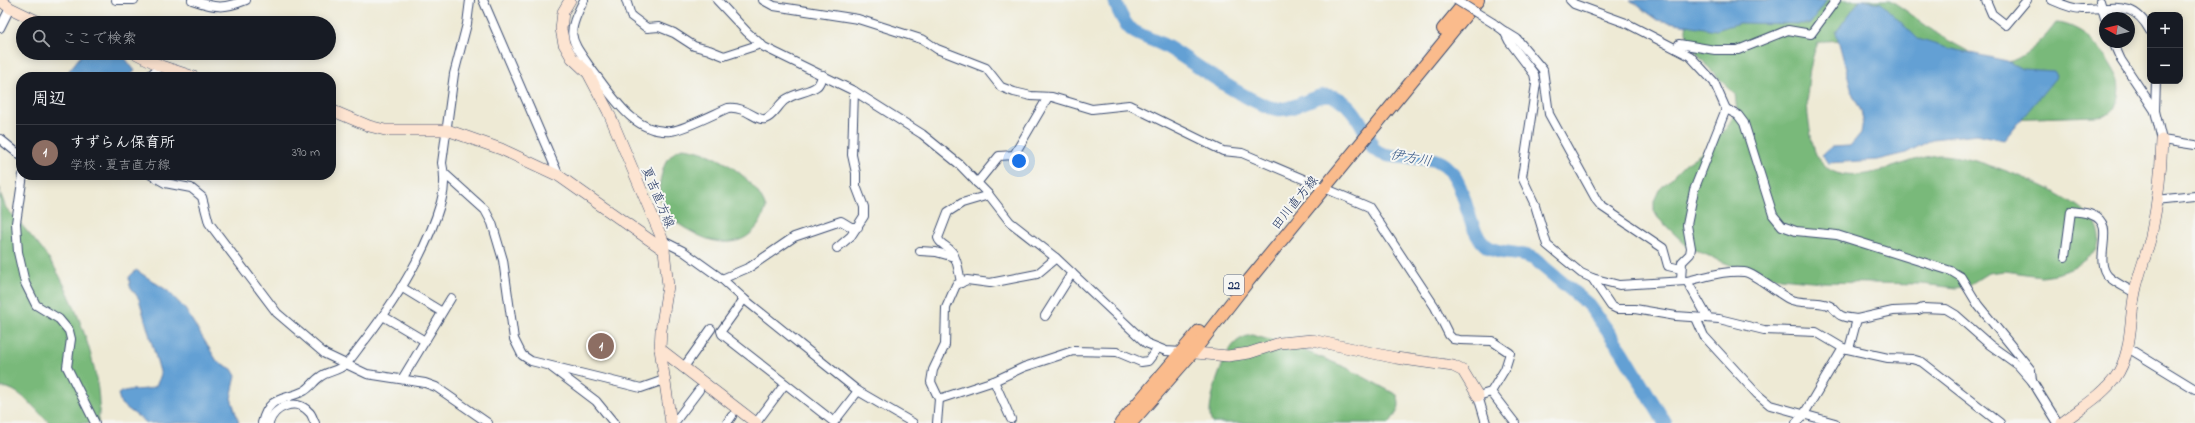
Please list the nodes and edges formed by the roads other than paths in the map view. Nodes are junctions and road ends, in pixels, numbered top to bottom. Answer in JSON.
{"nodes":[{"id":1,"x":0,"y":0,"type":"edge"},
{"id":2,"x":116,"y":0,"type":"edge"},
{"id":3,"x":134,"y":0,"type":"edge"},
{"id":4,"x":192,"y":0,"type":"edge"},
{"id":5,"x":246,"y":0,"type":"edge"},
{"id":6,"x":470,"y":0,"type":"edge"},
{"id":7,"x":483,"y":0,"type":"edge"},
{"id":8,"x":570,"y":0,"type":"edge"},
{"id":9,"x":584,"y":0,"type":"edge"},
{"id":10,"x":626,"y":0,"type":"edge"},
{"id":11,"x":717,"y":0,"type":"edge"},
{"id":12,"x":763,"y":0,"type":"edge"},
{"id":13,"x":1456,"y":0,"type":"edge"},
{"id":14,"x":1467,"y":0,"type":"edge"},
{"id":15,"x":1478,"y":0,"type":"edge"},
{"id":16,"x":1570,"y":0,"type":"edge"},
{"id":17,"x":1836,"y":0,"type":"edge"},
{"id":18,"x":1986,"y":0,"type":"edge"},
{"id":19,"x":2027,"y":0,"type":"edge"},
{"id":20,"x":2052,"y":0,"type":"edge"},
{"id":21,"x":2100,"y":3,"type":"edge"},
{"id":22,"x":10,"y":8,"type":"junction"},
{"id":23,"x":27,"y":16,"type":"edge"},
{"id":24,"x":2147,"y":24,"type":"edge"},
{"id":25,"x":0,"y":28,"type":"edge"},
{"id":26,"x":1504,"y":31,"type":"junction"},
{"id":27,"x":761,"y":44,"type":"junction"},
{"id":28,"x":2116,"y":48,"type":"edge"},
{"id":29,"x":1677,"y":49,"type":"junction"},
{"id":30,"x":149,"y":60,"type":"edge"},
{"id":31,"x":161,"y":66,"type":"junction"},
{"id":32,"x":154,"y":72,"type":"edge"},
{"id":33,"x":179,"y":72,"type":"edge"},
{"id":34,"x":590,"y":72,"type":"junction"},
{"id":35,"x":823,"y":75,"type":"junction"},
{"id":36,"x":2156,"y":84,"type":"edge"},
{"id":37,"x":854,"y":91,"type":"junction"},
{"id":38,"x":1048,"y":97,"type":"junction"},
{"id":39,"x":1726,"y":109,"type":"junction"},
{"id":40,"x":2155,"y":111,"type":"junction"},
{"id":41,"x":336,"y":112,"type":"edge"},
{"id":42,"x":1374,"y":120,"type":"junction"},
{"id":43,"x":448,"y":130,"type":"junction"},
{"id":44,"x":0,"y":139,"type":"edge"},
{"id":45,"x":2162,"y":140,"type":"junction"},
{"id":46,"x":2195,"y":145,"type":"edge"},
{"id":47,"x":16,"y":152,"type":"edge"},
{"id":48,"x":445,"y":174,"type":"junction"},
{"id":49,"x":559,"y":176,"type":"junction"},
{"id":50,"x":22,"y":180,"type":"edge"},
{"id":51,"x":160,"y":180,"type":"edge"},
{"id":52,"x":976,"y":183,"type":"junction"},
{"id":53,"x":1320,"y":186,"type":"junction"},
{"id":54,"x":989,"y":195,"type":"junction"},
{"id":55,"x":2195,"y":196,"type":"edge"},
{"id":56,"x":2156,"y":200,"type":"junction"},
{"id":57,"x":858,"y":227,"type":"junction"},
{"id":58,"x":663,"y":246,"type":"junction"},
{"id":59,"x":838,"y":248,"type":"dead end"},
{"id":60,"x":920,"y":251,"type":"dead end"},
{"id":61,"x":954,"y":257,"type":"junction"},
{"id":62,"x":2065,"y":257,"type":"dead end"},
{"id":63,"x":1056,"y":258,"type":"junction"},
{"id":64,"x":1681,"y":270,"type":"junction"},
{"id":65,"x":1072,"y":273,"type":"junction"},
{"id":66,"x":1592,"y":278,"type":"junction"},
{"id":67,"x":722,"y":279,"type":"junction"},
{"id":68,"x":1684,"y":281,"type":"junction"},
{"id":69,"x":961,"y":283,"type":"junction"},
{"id":70,"x":401,"y":287,"type":"junction"},
{"id":71,"x":2135,"y":293,"type":"junction"},
{"id":72,"x":451,"y":298,"type":"dead end"},
{"id":73,"x":744,"y":299,"type":"junction"},
{"id":74,"x":442,"y":312,"type":"junction"},
{"id":75,"x":383,"y":316,"type":"junction"},
{"id":76,"x":1045,"y":316,"type":"dead end"},
{"id":77,"x":1696,"y":318,"type":"junction"},
{"id":78,"x":1708,"y":318,"type":"junction"},
{"id":79,"x":1857,"y":319,"type":"junction"},
{"id":80,"x":711,"y":329,"type":"dead end"},
{"id":81,"x":425,"y":341,"type":"junction"},
{"id":82,"x":1158,"y":348,"type":"junction"},
{"id":83,"x":1846,"y":348,"type":"junction"},
{"id":84,"x":2128,"y":348,"type":"junction"},
{"id":85,"x":660,"y":349,"type":"junction"},
{"id":86,"x":1188,"y":352,"type":"junction"},
{"id":87,"x":347,"y":364,"type":"junction"},
{"id":88,"x":548,"y":365,"type":"junction"},
{"id":89,"x":684,"y":367,"type":"junction"},
{"id":90,"x":402,"y":379,"type":"junction"},
{"id":91,"x":664,"y":380,"type":"junction"},
{"id":92,"x":994,"y":381,"type":"junction"},
{"id":93,"x":2032,"y":381,"type":"junction"},
{"id":94,"x":785,"y":384,"type":"junction"},
{"id":95,"x":2195,"y":389,"type":"edge"},
{"id":96,"x":699,"y":390,"type":"dead end"},
{"id":97,"x":858,"y":391,"type":"junction"},
{"id":98,"x":1491,"y":392,"type":"junction"},
{"id":99,"x":1478,"y":396,"type":"junction"},
{"id":100,"x":939,"y":398,"type":"junction"},
{"id":101,"x":1804,"y":414,"type":"junction"},
{"id":102,"x":732,"y":416,"type":"dead end"},
{"id":103,"x":1010,"y":418,"type":"dead end"},
{"id":104,"x":95,"y":423,"type":"edge"},
{"id":105,"x":262,"y":423,"type":"edge"},
{"id":106,"x":269,"y":423,"type":"edge"},
{"id":107,"x":315,"y":423,"type":"edge"},
{"id":108,"x":488,"y":423,"type":"edge"},
{"id":109,"x":614,"y":423,"type":"edge"},
{"id":110,"x":672,"y":423,"type":"edge"},
{"id":111,"x":727,"y":423,"type":"edge"},
{"id":112,"x":756,"y":423,"type":"edge"},
{"id":113,"x":914,"y":423,"type":"edge"},
{"id":114,"x":937,"y":423,"type":"edge"},
{"id":115,"x":1121,"y":423,"type":"edge"},
{"id":116,"x":1131,"y":423,"type":"edge"},
{"id":117,"x":1486,"y":423,"type":"edge"},
{"id":118,"x":1515,"y":423,"type":"edge"},
{"id":119,"x":1796,"y":423,"type":"edge"},
{"id":120,"x":1835,"y":423,"type":"edge"},
{"id":121,"x":2000,"y":423,"type":"edge"},
{"id":122,"x":2058,"y":423,"type":"edge"},
{"id":123,"x":2062,"y":423,"type":"edge"}],
"edges":[{"from":1,"to":22,"type":"street"},
{"from":2,"to":3,"type":"street"},
{"from":4,"to":5,"type":"street"},
{"from":6,"to":43,"type":"street"},
{"from":7,"to":49,"type":"street"},
{"from":8,"to":34,"type":"street","name":"夏吉直方線"},
{"from":9,"to":34,"type":"street"},
{"from":10,"to":27,"type":"street"},
{"from":11,"to":27,"type":"street"},
{"from":12,"to":38,"type":"street"},
{"from":13,"to":26,"type":"street","bridge":true},
{"from":14,"to":42,"type":"main road","name":"田川直方線","number":"22"},
{"from":15,"to":42,"type":"main road","name":"田川直方線","number":"22"},
{"from":16,"to":29,"type":"street"},
{"from":17,"to":29,"type":"street"},
{"from":18,"to":19,"type":"street"},
{"from":20,"to":21,"type":"street"},
{"from":21,"to":24,"type":"street"},
{"from":22,"to":23,"type":"street"},
{"from":22,"to":25,"type":"street"},
{"from":26,"to":64,"type":"street"},
{"from":26,"to":66,"type":"street"},
{"from":27,"to":35,"type":"street"},
{"from":28,"to":40,"type":"street"},
{"from":29,"to":39,"type":"street"},
{"from":30,"to":31,"type":"street"},
{"from":31,"to":32,"type":"street"},
{"from":31,"to":33,"type":"street"},
{"from":34,"to":35,"type":"street"},
{"from":34,"to":58,"type":"street","name":"夏吉直方線"},
{"from":35,"to":37,"type":"street"},
{"from":36,"to":40,"type":"street"},
{"from":37,"to":52,"type":"street"},
{"from":37,"to":57,"type":"street"},
{"from":38,"to":52,"type":"street"},
{"from":38,"to":53,"type":"street"},
{"from":39,"to":64,"type":"street"},
{"from":39,"to":93,"type":"street"},
{"from":40,"to":45,"type":"street"},
{"from":41,"to":43,"type":"street"},
{"from":42,"to":53,"type":"main road","name":"田川直方線","number":"22"},
{"from":43,"to":48,"type":"street"},
{"from":43,"to":49,"type":"street"},
{"from":44,"to":47,"type":"street"},
{"from":45,"to":46,"type":"street"},
{"from":45,"to":56,"type":"street"},
{"from":48,"to":70,"type":"street"},
{"from":48,"to":88,"type":"street"},
{"from":49,"to":58,"type":"street"},
{"from":50,"to":104,"type":"street"},
{"from":51,"to":87,"type":"street"},
{"from":52,"to":54,"type":"street"},
{"from":53,"to":86,"type":"main road","name":"田川直方線","number":"22"},
{"from":53,"to":98,"type":"street"},
{"from":54,"to":61,"type":"street"},
{"from":54,"to":63,"type":"street"},
{"from":55,"to":56,"type":"street"},
{"from":56,"to":71,"type":"street"},
{"from":57,"to":59,"type":"street"},
{"from":57,"to":67,"type":"street"},
{"from":58,"to":67,"type":"street"},
{"from":58,"to":85,"type":"street","name":"夏吉直方線"},
{"from":60,"to":61,"type":"street"},
{"from":61,"to":69,"type":"street"},
{"from":62,"to":71,"type":"street"},
{"from":63,"to":65,"type":"street"},
{"from":63,"to":69,"type":"street"},
{"from":64,"to":68,"type":"street"},
{"from":65,"to":76,"type":"street"},
{"from":65,"to":82,"type":"street"},
{"from":66,"to":68,"type":"street"},
{"from":66,"to":77,"type":"street"},
{"from":67,"to":73,"type":"street"},
{"from":68,"to":78,"type":"street"},
{"from":68,"to":79,"type":"street"},
{"from":69,"to":100,"type":"street"},
{"from":70,"to":74,"type":"street"},
{"from":70,"to":75,"type":"street"},
{"from":71,"to":84,"type":"street"},
{"from":72,"to":74,"type":"street"},
{"from":73,"to":94,"type":"street"},
{"from":73,"to":97,"type":"street"},
{"from":74,"to":81,"type":"street"},
{"from":75,"to":81,"type":"street"},
{"from":75,"to":87,"type":"street"},
{"from":77,"to":78,"type":"street"},
{"from":77,"to":101,"type":"street"},
{"from":78,"to":83,"type":"street"},
{"from":79,"to":83,"type":"street"},
{"from":79,"to":93,"type":"street"},
{"from":80,"to":89,"type":"street"},
{"from":81,"to":90,"type":"street"},
{"from":82,"to":86,"type":"street"},
{"from":82,"to":92,"type":"street"},
{"from":83,"to":101,"type":"street"},
{"from":83,"to":121,"type":"street"},
{"from":84,"to":95,"type":"street"},
{"from":84,"to":123,"type":"street"},
{"from":85,"to":89,"type":"street"},
{"from":85,"to":91,"type":"street","name":"夏吉直方線"},
{"from":86,"to":99,"type":"street"},
{"from":86,"to":115,"type":"main road","name":"田川直方線","number":"22"},
{"from":86,"to":116,"type":"main road","name":"田川直方線","number":"22"},
{"from":87,"to":90,"type":"street"},
{"from":87,"to":105,"type":"street"},
{"from":88,"to":91,"type":"street"},
{"from":88,"to":109,"type":"street"},
{"from":89,"to":112,"type":"street"},
{"from":90,"to":108,"type":"street"},
{"from":91,"to":110,"type":"street","name":"夏吉直方線"},
{"from":92,"to":100,"type":"street"},
{"from":92,"to":103,"type":"street"},
{"from":93,"to":122,"type":"street"},
{"from":94,"to":97,"type":"street"},
{"from":94,"to":112,"type":"street"},
{"from":96,"to":110,"type":"street"},
{"from":97,"to":113,"type":"street"},
{"from":98,"to":99,"type":"street"},
{"from":98,"to":118,"type":"street"},
{"from":99,"to":117,"type":"street"},
{"from":100,"to":114,"type":"street"},
{"from":101,"to":119,"type":"street"},
{"from":101,"to":120,"type":"street"},
{"from":102,"to":111,"type":"street"},
{"from":106,"to":107,"type":"street"}]}
